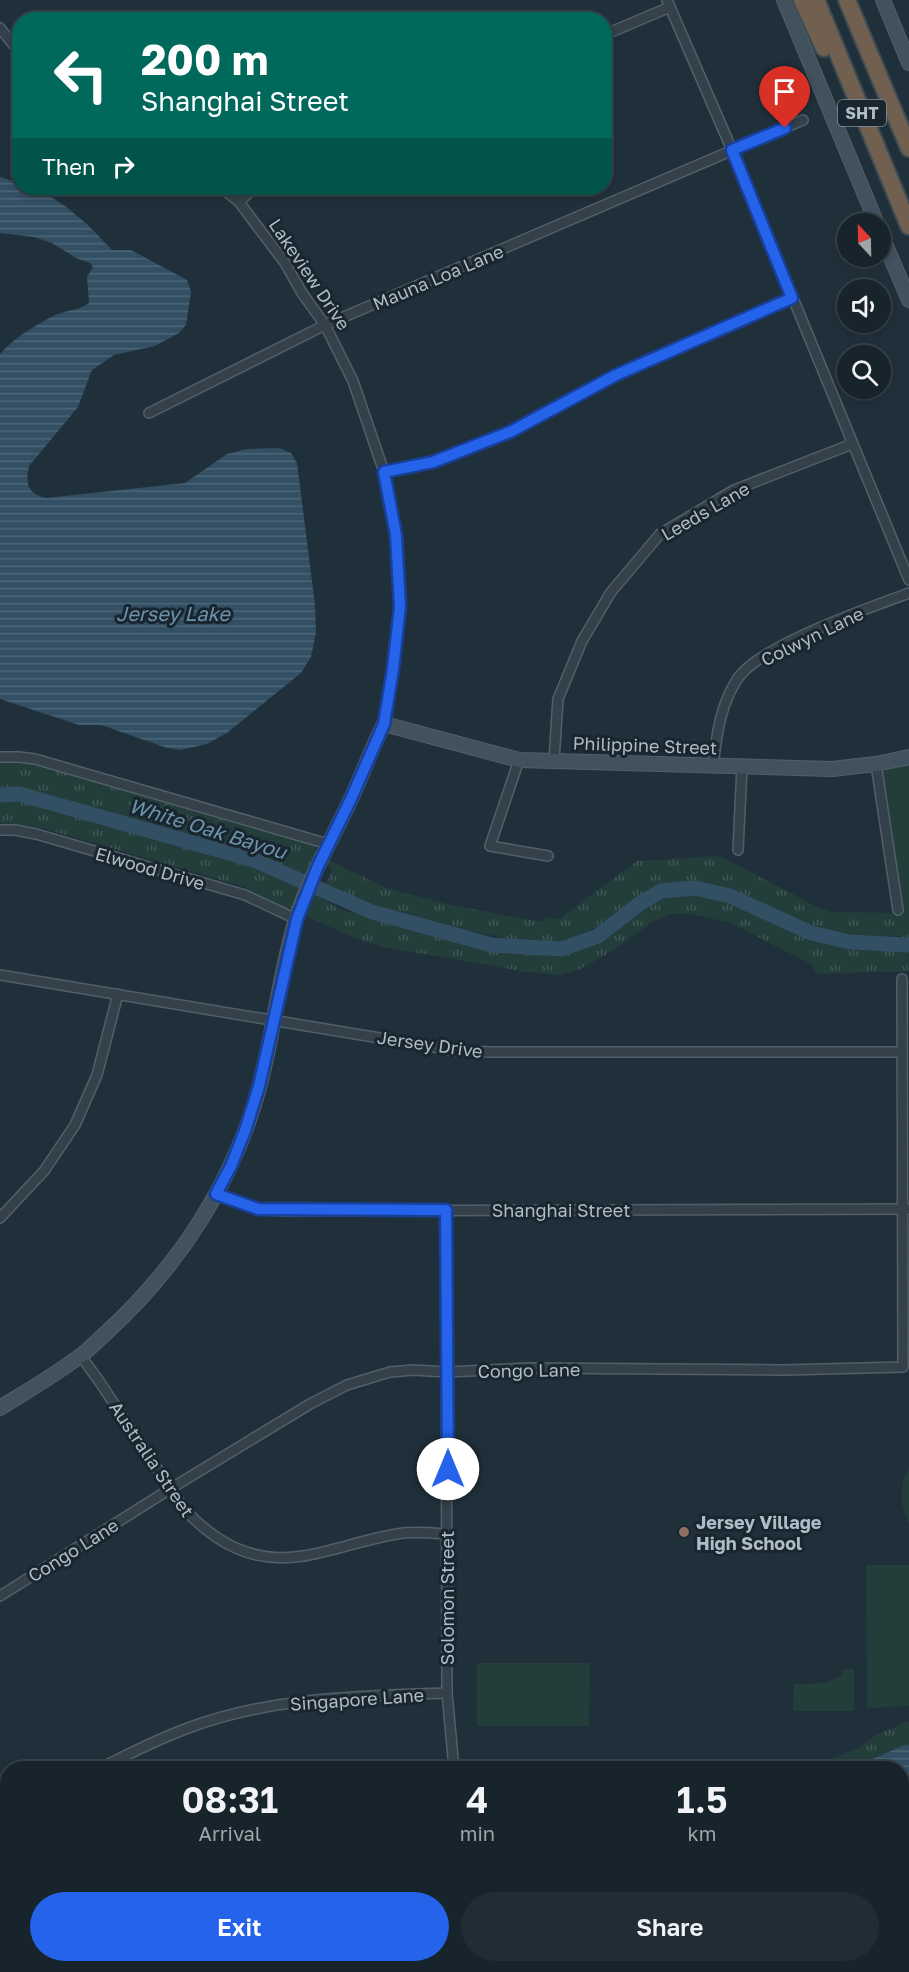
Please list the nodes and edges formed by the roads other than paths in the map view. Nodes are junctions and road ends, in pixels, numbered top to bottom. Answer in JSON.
{"nodes":[{"id":1,"x":784,"y":0,"type":"edge"},
{"id":2,"x":802,"y":0,"type":"edge"},
{"id":3,"x":816,"y":0,"type":"edge"},
{"id":4,"x":847,"y":0,"type":"edge"},
{"id":5,"x":883,"y":0,"type":"edge"},
{"id":6,"x":669,"y":4,"type":"edge"},
{"id":7,"x":0,"y":28,"type":"edge"},
{"id":8,"x":612,"y":30,"type":"edge"},
{"id":9,"x":12,"y":44,"type":"edge"},
{"id":10,"x":909,"y":63,"type":"edge"},
{"id":11,"x":892,"y":108,"type":"junction"},
{"id":12,"x":909,"y":116,"type":"edge"},
{"id":13,"x":803,"y":120,"type":"dead end"},
{"id":14,"x":909,"y":148,"type":"edge"},
{"id":15,"x":732,"y":150,"type":"junction"},
{"id":16,"x":883,"y":162,"type":"junction"},
{"id":17,"x":230,"y":195,"type":"edge"},
{"id":18,"x":246,"y":195,"type":"edge"},
{"id":19,"x":239,"y":202,"type":"junction"},
{"id":20,"x":872,"y":213,"type":"edge"},
{"id":21,"x":909,"y":226,"type":"edge"},
{"id":22,"x":891,"y":258,"type":"edge"},
{"id":23,"x":792,"y":298,"type":"junction"},
{"id":24,"x":909,"y":300,"type":"edge"},
{"id":25,"x":326,"y":325,"type":"junction"},
{"id":26,"x":148,"y":413,"type":"dead end"},
{"id":27,"x":852,"y":444,"type":"junction"},
{"id":28,"x":384,"y":472,"type":"junction"},
{"id":29,"x":909,"y":580,"type":"edge"},
{"id":30,"x":909,"y":592,"type":"edge"},
{"id":31,"x":384,"y":724,"type":"junction"},
{"id":32,"x":909,"y":757,"type":"edge"},
{"id":33,"x":0,"y":758,"type":"edge"},
{"id":34,"x":519,"y":759,"type":"junction"},
{"id":35,"x":554,"y":760,"type":"junction"},
{"id":36,"x":876,"y":764,"type":"junction"},
{"id":37,"x":713,"y":765,"type":"junction"},
{"id":38,"x":741,"y":767,"type":"junction"},
{"id":39,"x":0,"y":830,"type":"edge"},
{"id":40,"x":328,"y":844,"type":"junction"},
{"id":41,"x":738,"y":850,"type":"dead end"},
{"id":42,"x":548,"y":856,"type":"dead end"},
{"id":43,"x":898,"y":910,"type":"dead end"},
{"id":44,"x":297,"y":919,"type":"junction"},
{"id":45,"x":0,"y":975,"type":"edge"},
{"id":46,"x":902,"y":979,"type":"dead end"},
{"id":47,"x":118,"y":994,"type":"junction"},
{"id":48,"x":273,"y":1019,"type":"junction"},
{"id":49,"x":902,"y":1052,"type":"junction"},
{"id":50,"x":216,"y":1194,"type":"junction"},
{"id":51,"x":906,"y":1209,"type":"edge"},
{"id":52,"x":446,"y":1210,"type":"junction"},
{"id":53,"x":0,"y":1218,"type":"edge"},
{"id":54,"x":81,"y":1356,"type":"junction"},
{"id":55,"x":447,"y":1372,"type":"junction"},
{"id":56,"x":0,"y":1408,"type":"edge"},
{"id":57,"x":170,"y":1489,"type":"junction"},
{"id":58,"x":448,"y":1534,"type":"junction"},
{"id":59,"x":0,"y":1596,"type":"edge"},
{"id":60,"x":447,"y":1693,"type":"junction"},
{"id":61,"x":115,"y":1761,"type":"edge"},
{"id":62,"x":453,"y":1761,"type":"edge"}],
"edges":[{"from":1,"to":20,"type":"street"},
{"from":2,"to":16,"type":"highway"},
{"from":3,"to":16,"type":"highway","number":"SHT"},
{"from":4,"to":11,"type":"highway","number":"SHT"},
{"from":5,"to":10,"type":"street"},
{"from":6,"to":8,"type":"street"},
{"from":6,"to":15,"type":"street"},
{"from":7,"to":9,"type":"street"},
{"from":11,"to":12,"type":"highway"},
{"from":11,"to":14,"type":"highway","number":"SHT"},
{"from":13,"to":15,"type":"street","name":"Mauna Loa Lane"},
{"from":15,"to":23,"type":"street"},
{"from":15,"to":25,"type":"street","name":"Mauna Loa Lane"},
{"from":16,"to":21,"type":"highway","number":"SHT"},
{"from":17,"to":19,"type":"street","name":"Lakeview Drive"},
{"from":18,"to":19,"type":"street"},
{"from":19,"to":25,"type":"street","name":"Lakeview Drive"},
{"from":22,"to":24,"type":"street"},
{"from":23,"to":27,"type":"street"},
{"from":23,"to":28,"type":"street"},
{"from":25,"to":26,"type":"street","name":"Mauna Loa Lane"},
{"from":25,"to":28,"type":"street","name":"Lakeview Drive"},
{"from":27,"to":29,"type":"street"},
{"from":27,"to":35,"type":"street","name":"Leeds Lane"},
{"from":28,"to":31,"type":"street","name":"Lakeview Drive"},
{"from":30,"to":37,"type":"street","name":"Colwyn Lane"},
{"from":31,"to":34,"type":"street","name":"Philippine Street"},
{"from":31,"to":40,"type":"street","name":"Lakeview Drive"},
{"from":32,"to":36,"type":"street","name":"Philippine Street"},
{"from":33,"to":40,"type":"street"},
{"from":34,"to":35,"type":"street","name":"Philippine Street"},
{"from":34,"to":42,"type":"street"},
{"from":35,"to":37,"type":"street","name":"Philippine Street"},
{"from":36,"to":38,"type":"street","name":"Philippine Street"},
{"from":36,"to":43,"type":"street"},
{"from":37,"to":38,"type":"street","name":"Philippine Street"},
{"from":38,"to":41,"type":"street"},
{"from":39,"to":44,"type":"street","name":"Elwood Drive"},
{"from":40,"to":44,"type":"street","name":"Lakeview Drive"},
{"from":44,"to":48,"type":"street","name":"Lakeview Drive"},
{"from":45,"to":47,"type":"street","name":"Jersey Drive"},
{"from":46,"to":49,"type":"street"},
{"from":47,"to":48,"type":"street","name":"Jersey Drive"},
{"from":47,"to":53,"type":"street"},
{"from":48,"to":49,"type":"street","name":"Jersey Drive"},
{"from":48,"to":50,"type":"street","name":"Lakeview Drive"},
{"from":49,"to":51,"type":"street"},
{"from":50,"to":52,"type":"street","name":"Shanghai Street"},
{"from":50,"to":54,"type":"street","name":"Lakeview Drive"},
{"from":51,"to":52,"type":"street","name":"Shanghai Street"},
{"from":51,"to":55,"type":"street","name":"Congo Lane"},
{"from":52,"to":55,"type":"street","name":"Solomon Street"},
{"from":54,"to":56,"type":"street","name":"Lakeview Drive"},
{"from":54,"to":57,"type":"street","name":"Australia Street"},
{"from":55,"to":57,"type":"street","name":"Congo Lane"},
{"from":55,"to":58,"type":"street","name":"Solomon Street"},
{"from":57,"to":58,"type":"street","name":"Australia Street"},
{"from":57,"to":59,"type":"street","name":"Congo Lane"},
{"from":58,"to":60,"type":"street","name":"Solomon Street"},
{"from":60,"to":61,"type":"street","name":"Singapore Lane"},
{"from":60,"to":62,"type":"street","name":"Solomon Street"}]}
